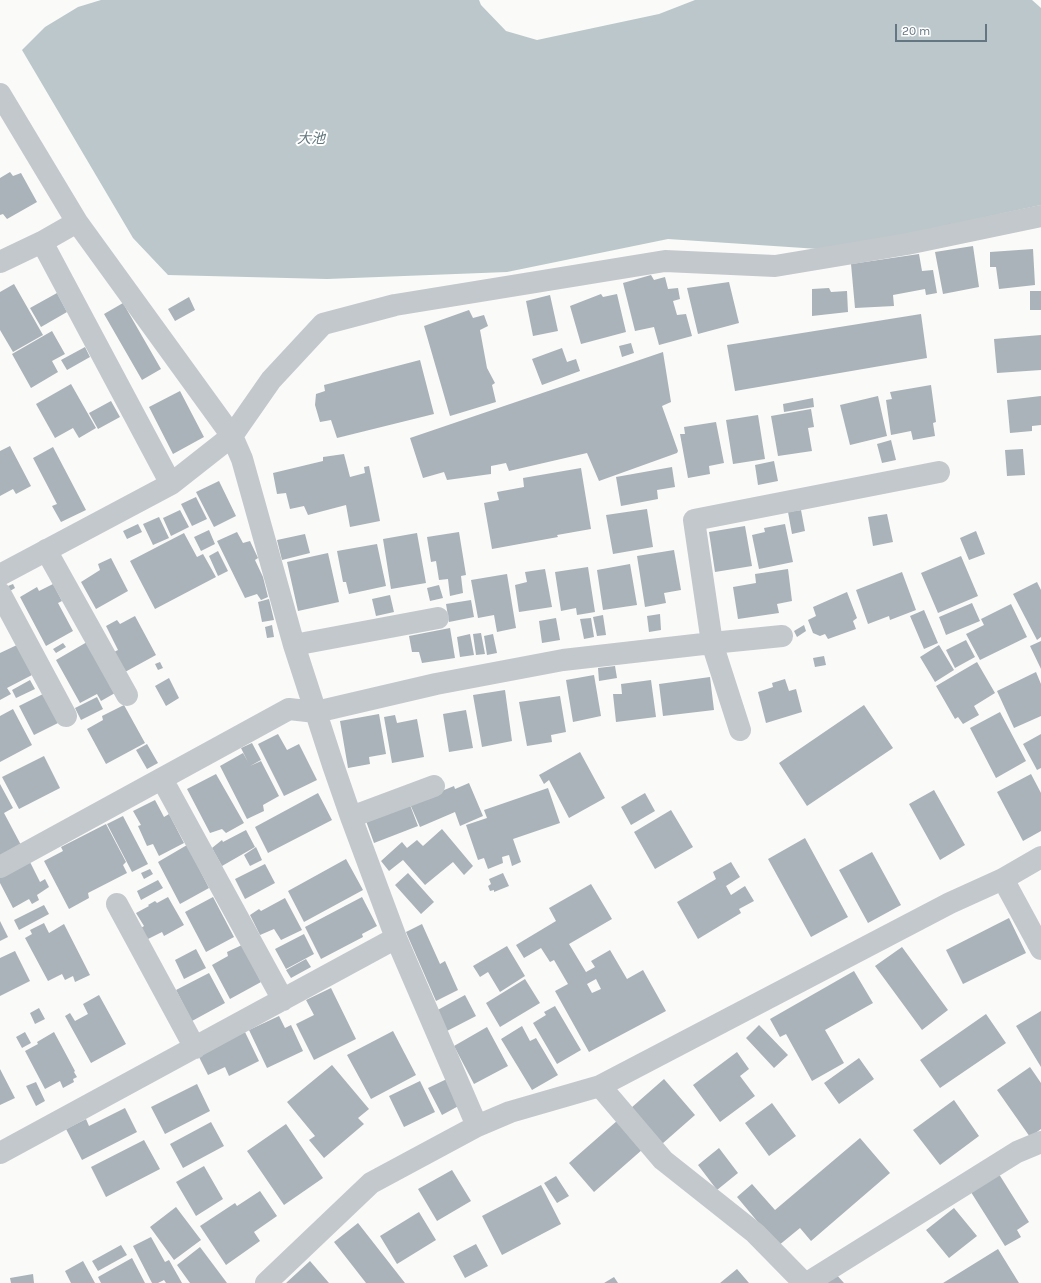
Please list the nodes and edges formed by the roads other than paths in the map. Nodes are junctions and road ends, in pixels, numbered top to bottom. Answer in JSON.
{"nodes":[{"id":1,"x":0,"y":94,"type":"edge"},
{"id":2,"x":1041,"y":216,"type":"edge"},
{"id":3,"x":78,"y":222,"type":"junction"},
{"id":4,"x":42,"y":242,"type":"junction"},
{"id":5,"x":0,"y":262,"type":"edge"},
{"id":6,"x":232,"y":436,"type":"junction"},
{"id":7,"x":939,"y":472,"type":"dead end"},
{"id":8,"x":171,"y":484,"type":"junction"},
{"id":9,"x":46,"y":550,"type":"junction"},
{"id":10,"x":0,"y":575,"type":"edge"},
{"id":11,"x":0,"y":593,"type":"edge"},
{"id":12,"x":438,"y":618,"type":"dead end"},
{"id":13,"x":782,"y":636,"type":"dead end"},
{"id":14,"x":712,"y":643,"type":"junction"},
{"id":15,"x":294,"y":645,"type":"junction"},
{"id":16,"x":127,"y":695,"type":"dead end"},
{"id":17,"x":316,"y":712,"type":"junction"},
{"id":18,"x":66,"y":716,"type":"dead end"},
{"id":19,"x":740,"y":730,"type":"dead end"},
{"id":20,"x":162,"y":779,"type":"junction"},
{"id":21,"x":434,"y":786,"type":"dead end"},
{"id":22,"x":351,"y":817,"type":"junction"},
{"id":23,"x":1041,"y":857,"type":"edge"},
{"id":24,"x":0,"y":867,"type":"edge"},
{"id":25,"x":1002,"y":878,"type":"junction"},
{"id":26,"x":117,"y":904,"type":"dead end"},
{"id":27,"x":396,"y":938,"type":"junction"},
{"id":28,"x":1041,"y":949,"type":"edge"},
{"id":29,"x":283,"y":1000,"type":"junction"},
{"id":30,"x":195,"y":1048,"type":"junction"},
{"id":31,"x":600,"y":1086,"type":"junction"},
{"id":32,"x":477,"y":1126,"type":"junction"},
{"id":33,"x":1041,"y":1142,"type":"edge"},
{"id":34,"x":0,"y":1153,"type":"edge"},
{"id":35,"x":266,"y":1283,"type":"edge"},
{"id":36,"x":806,"y":1283,"type":"edge"}],
"edges":[{"from":1,"to":3,"type":"street"},
{"from":2,"to":6,"type":"street"},
{"from":3,"to":4,"type":"street"},
{"from":3,"to":6,"type":"street"},
{"from":4,"to":5,"type":"street"},
{"from":4,"to":8,"type":"street"},
{"from":6,"to":8,"type":"street"},
{"from":6,"to":15,"type":"street"},
{"from":7,"to":14,"type":"street"},
{"from":8,"to":9,"type":"street"},
{"from":9,"to":10,"type":"street"},
{"from":9,"to":16,"type":"street"},
{"from":11,"to":18,"type":"street"},
{"from":12,"to":15,"type":"street"},
{"from":13,"to":14,"type":"street"},
{"from":14,"to":17,"type":"street"},
{"from":14,"to":19,"type":"street"},
{"from":15,"to":17,"type":"street"},
{"from":17,"to":20,"type":"street"},
{"from":17,"to":22,"type":"street"},
{"from":20,"to":24,"type":"street"},
{"from":20,"to":29,"type":"street"},
{"from":21,"to":22,"type":"street"},
{"from":22,"to":27,"type":"street"},
{"from":23,"to":25,"type":"street"},
{"from":25,"to":28,"type":"street"},
{"from":25,"to":31,"type":"street"},
{"from":26,"to":30,"type":"street"},
{"from":27,"to":29,"type":"street"},
{"from":27,"to":32,"type":"street"},
{"from":29,"to":30,"type":"street"},
{"from":30,"to":34,"type":"street"},
{"from":31,"to":32,"type":"street"},
{"from":31,"to":36,"type":"street"},
{"from":32,"to":35,"type":"street"},
{"from":33,"to":36,"type":"street"}]}
